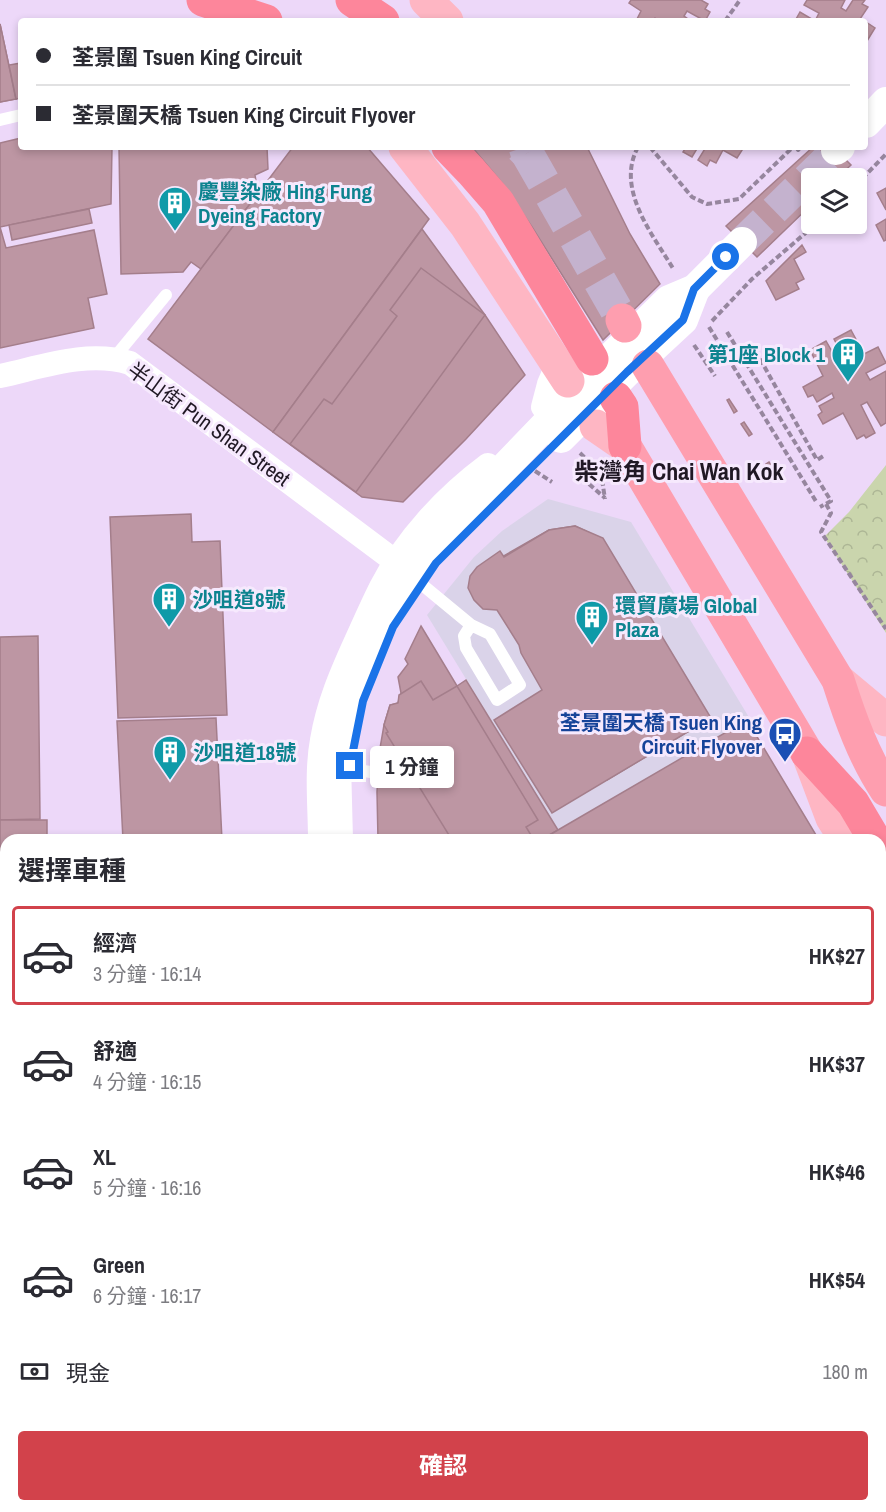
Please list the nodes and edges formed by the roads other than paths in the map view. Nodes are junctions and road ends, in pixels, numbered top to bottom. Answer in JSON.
{"nodes":[{"id":1,"x":203,"y":0,"type":"edge"},
{"id":2,"x":352,"y":0,"type":"edge"},
{"id":3,"x":426,"y":0,"type":"edge"},
{"id":4,"x":257,"y":18,"type":"edge"},
{"id":5,"x":379,"y":18,"type":"edge"},
{"id":6,"x":444,"y":18,"type":"edge"},
{"id":7,"x":886,"y":102,"type":"edge"},
{"id":8,"x":18,"y":116,"type":"edge"},
{"id":9,"x":0,"y":120,"type":"edge"},
{"id":10,"x":868,"y":121,"type":"edge"},
{"id":11,"x":407,"y":150,"type":"edge"},
{"id":12,"x":451,"y":150,"type":"edge"},
{"id":13,"x":742,"y":242,"type":"tunnel mouth"},
{"id":14,"x":166,"y":295,"type":"dead end"},
{"id":15,"x":686,"y":301,"type":"junction"},
{"id":16,"x":114,"y":358,"type":"junction"},
{"id":17,"x":648,"y":366,"type":"dead end"},
{"id":18,"x":573,"y":368,"type":"junction"},
{"id":19,"x":0,"y":376,"type":"edge"},
{"id":20,"x":616,"y":398,"type":"dead end"},
{"id":21,"x":543,"y":407,"type":"dead end"},
{"id":22,"x":596,"y":426,"type":"dead end"},
{"id":23,"x":625,"y":446,"type":"junction"},
{"id":24,"x":488,"y":465,"type":"dead end"},
{"id":25,"x":396,"y":562,"type":"junction"},
{"id":26,"x":471,"y":625,"type":"junction"},
{"id":27,"x":838,"y":680,"type":"junction"},
{"id":28,"x":886,"y":720,"type":"edge"},
{"id":29,"x":807,"y":753,"type":"junction"},
{"id":30,"x":319,"y":765,"type":"junction"},
{"id":31,"x":378,"y":773,"type":"dead end"},
{"id":32,"x":886,"y":790,"type":"edge"},
{"id":33,"x":320,"y":834,"type":"edge"},
{"id":34,"x":338,"y":834,"type":"edge"},
{"id":35,"x":352,"y":834,"type":"edge"},
{"id":36,"x":842,"y":834,"type":"edge"},
{"id":37,"x":872,"y":834,"type":"edge"}],
"edges":[{"from":1,"to":4,"type":"highway"},
{"from":2,"to":5,"type":"highway"},
{"from":3,"to":6,"type":"main road"},
{"from":7,"to":10,"type":"street"},
{"from":8,"to":9,"type":"lane"},
{"from":11,"to":18,"type":"main road"},
{"from":12,"to":18,"type":"highway"},
{"from":13,"to":15,"type":"street"},
{"from":14,"to":16,"type":"lane"},
{"from":15,"to":34,"type":"street"},
{"from":15,"to":35,"type":"street"},
{"from":16,"to":19,"type":"street","name":"半山街 Pun Shan Street"},
{"from":16,"to":25,"type":"street","name":"半山街 Pun Shan Street"},
{"from":17,"to":27,"type":"highway"},
{"from":18,"to":21,"type":"street"},
{"from":20,"to":23,"type":"highway"},
{"from":22,"to":23,"type":"main road"},
{"from":23,"to":29,"type":"highway"},
{"from":24,"to":25,"type":"street"},
{"from":25,"to":26,"type":"lane"},
{"from":25,"to":30,"type":"street"},
{"from":26,"to":26,"type":"lane"},
{"from":27,"to":28,"type":"main road"},
{"from":27,"to":32,"type":"highway"},
{"from":29,"to":36,"type":"main road"},
{"from":29,"to":37,"type":"highway"},
{"from":30,"to":31,"type":"lane"},
{"from":30,"to":33,"type":"street"}]}
